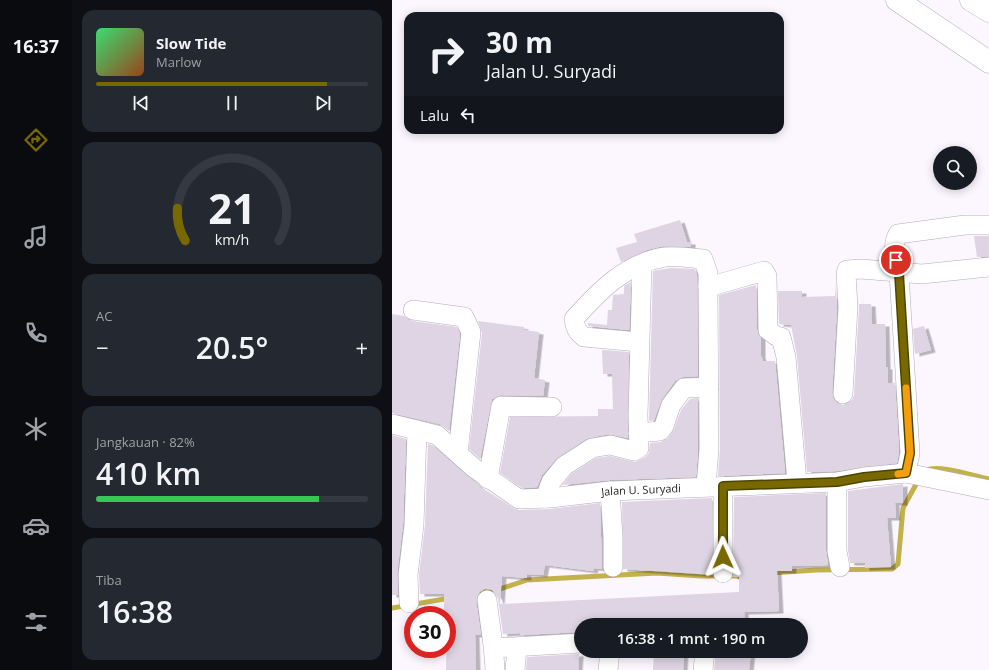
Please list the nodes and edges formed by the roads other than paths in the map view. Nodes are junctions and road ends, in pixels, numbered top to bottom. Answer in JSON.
{"nodes":[{"id":1,"x":897,"y":0,"type":"edge"},
{"id":2,"x":971,"y":0,"type":"edge"},
{"id":3,"x":989,"y":11,"type":"edge"},
{"id":4,"x":989,"y":62,"type":"edge"},
{"id":5,"x":989,"y":225,"type":"edge"},
{"id":6,"x":642,"y":264,"type":"junction"},
{"id":7,"x":989,"y":267,"type":"edge"},
{"id":8,"x":899,"y":273,"type":"junction"},
{"id":9,"x":708,"y":287,"type":"junction"},
{"id":10,"x":413,"y":310,"type":"dead end"},
{"id":11,"x":640,"y":342,"type":"junction"},
{"id":12,"x":709,"y":387,"type":"junction"},
{"id":13,"x":843,"y":394,"type":"dead end"},
{"id":14,"x":552,"y":408,"type":"dead end"},
{"id":15,"x":392,"y":424,"type":"edge"},
{"id":16,"x":417,"y":430,"type":"junction"},
{"id":17,"x":638,"y":433,"type":"junction"},
{"id":18,"x":458,"y":453,"type":"junction"},
{"id":19,"x":909,"y":474,"type":"junction"},
{"id":20,"x":488,"y":479,"type":"junction"},
{"id":21,"x":797,"y":482,"type":"junction"},
{"id":22,"x":837,"y":482,"type":"junction"},
{"id":23,"x":715,"y":486,"type":"junction"},
{"id":24,"x":989,"y":490,"type":"edge"},
{"id":25,"x":610,"y":491,"type":"junction"},
{"id":26,"x":545,"y":498,"type":"junction"},
{"id":27,"x":613,"y":567,"type":"dead end"},
{"id":28,"x":840,"y":567,"type":"dead end"},
{"id":29,"x":724,"y":573,"type":"dead end"},
{"id":30,"x":487,"y":600,"type":"dead end"},
{"id":31,"x":409,"y":603,"type":"dead end"},
{"id":32,"x":574,"y":644,"type":"edge"},
{"id":33,"x":494,"y":648,"type":"junction"},
{"id":34,"x":517,"y":648,"type":"junction"},
{"id":35,"x":609,"y":658,"type":"edge"},
{"id":36,"x":704,"y":658,"type":"edge"},
{"id":37,"x":495,"y":670,"type":"edge"},
{"id":38,"x":515,"y":670,"type":"edge"},
{"id":39,"x":608,"y":670,"type":"edge"},
{"id":40,"x":703,"y":670,"type":"edge"}],
"edges":[{"from":1,"to":4,"type":"main road"},
{"from":2,"to":3,"type":"main road"},
{"from":5,"to":8,"type":"street"},
{"from":6,"to":9,"type":"street"},
{"from":6,"to":11,"type":"street"},
{"from":6,"to":11,"type":"street"},
{"from":7,"to":8,"type":"street"},
{"from":8,"to":13,"type":"street"},
{"from":8,"to":19,"type":"street"},
{"from":9,"to":12,"type":"street"},
{"from":9,"to":21,"type":"street"},
{"from":10,"to":18,"type":"street"},
{"from":11,"to":17,"type":"street"},
{"from":12,"to":17,"type":"street"},
{"from":12,"to":23,"type":"street"},
{"from":14,"to":20,"type":"street"},
{"from":15,"to":16,"type":"street","name":"Jalan U. Suryadi"},
{"from":16,"to":18,"type":"street","name":"Jalan U. Suryadi"},
{"from":16,"to":31,"type":"street"},
{"from":17,"to":26,"type":"street"},
{"from":18,"to":20,"type":"street","name":"Jalan U. Suryadi"},
{"from":19,"to":22,"type":"street","name":"Jalan U. Suryadi"},
{"from":19,"to":24,"type":"street","name":"Jalan U. Suryadi"},
{"from":20,"to":26,"type":"street","name":"Jalan U. Suryadi"},
{"from":21,"to":22,"type":"street","name":"Jalan U. Suryadi"},
{"from":21,"to":23,"type":"street","name":"Jalan U. Suryadi"},
{"from":22,"to":28,"type":"street"},
{"from":23,"to":25,"type":"street","name":"Jalan U. Suryadi"},
{"from":23,"to":29,"type":"street"},
{"from":25,"to":26,"type":"street","name":"Jalan U. Suryadi"},
{"from":25,"to":27,"type":"street"},
{"from":30,"to":33,"type":"street"},
{"from":32,"to":34,"type":"street"},
{"from":33,"to":34,"type":"street"},
{"from":33,"to":37,"type":"street"},
{"from":34,"to":38,"type":"street"},
{"from":35,"to":39,"type":"street"},
{"from":36,"to":40,"type":"street"}]}
